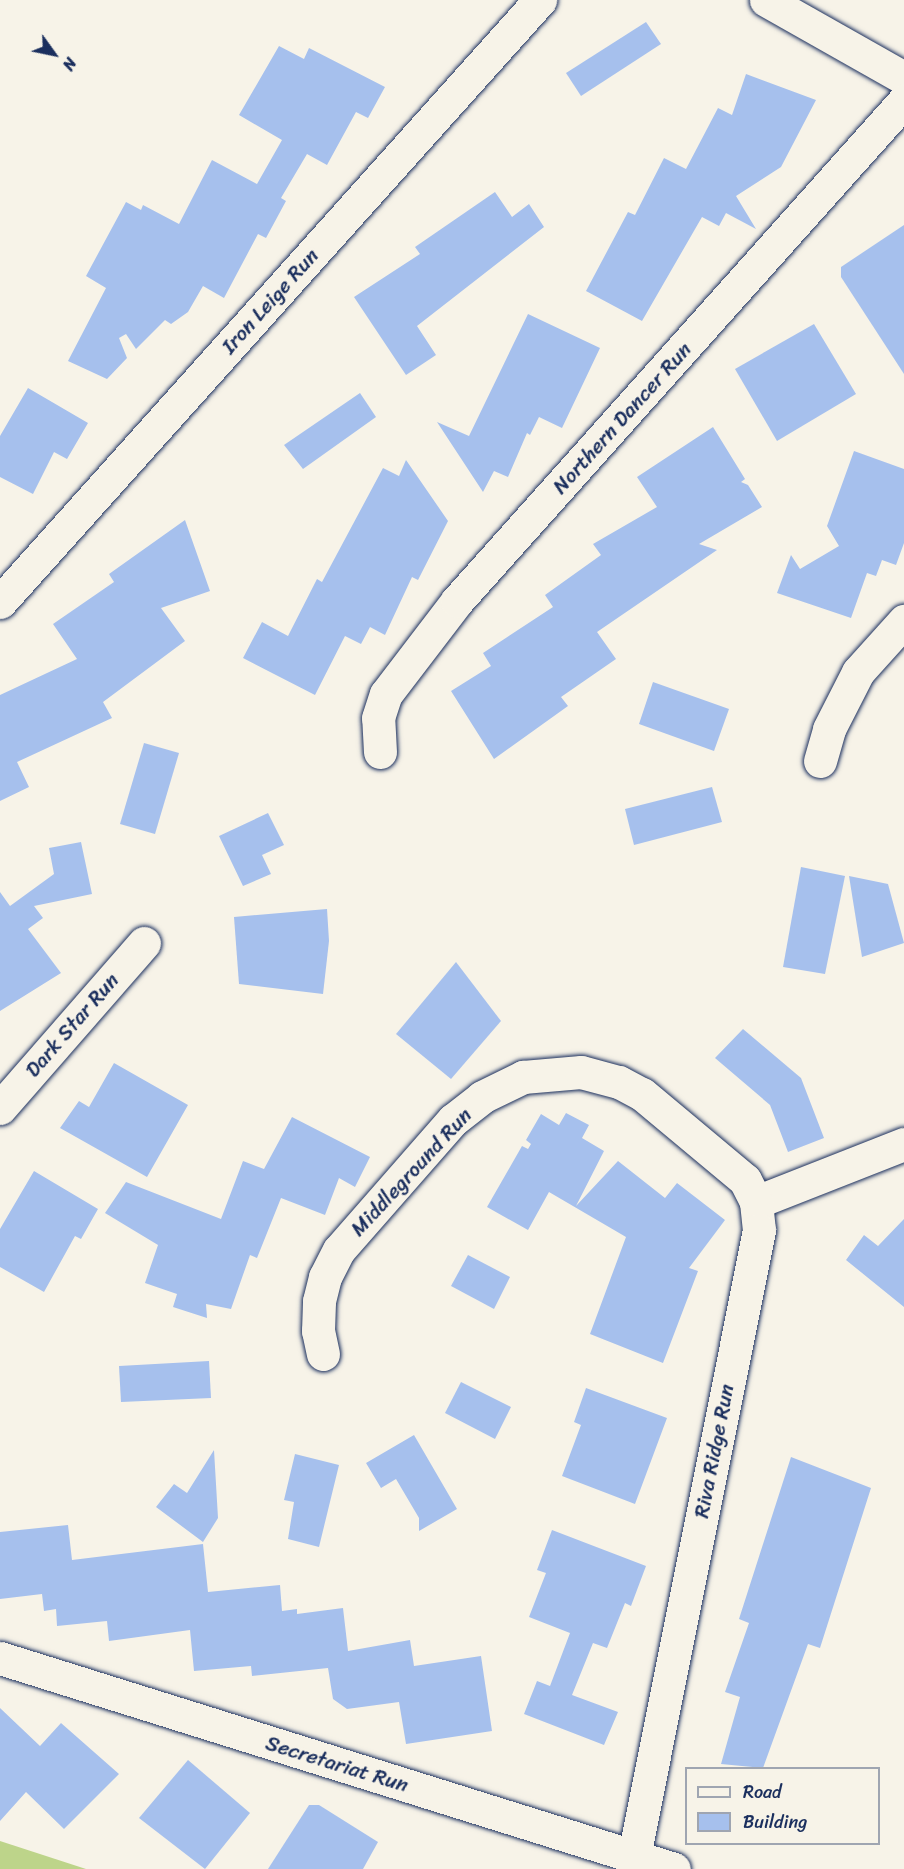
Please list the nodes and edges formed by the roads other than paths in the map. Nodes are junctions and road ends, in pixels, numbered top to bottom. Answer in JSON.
{"nodes":[{"id":1,"x":540,"y":0,"type":"edge"},
{"id":2,"x":766,"y":0,"type":"edge"},
{"id":3,"x":904,"y":78,"type":"edge"},
{"id":4,"x":904,"y":101,"type":"edge"},
{"id":5,"x":0,"y":602,"type":"edge"},
{"id":6,"x":904,"y":621,"type":"edge"},
{"id":7,"x":380,"y":752,"type":"dead end"},
{"id":8,"x":820,"y":761,"type":"dead end"},
{"id":9,"x":144,"y":943,"type":"dead end"},
{"id":10,"x":0,"y":1108,"type":"edge"},
{"id":11,"x":904,"y":1144,"type":"edge"},
{"id":12,"x":756,"y":1202,"type":"junction"},
{"id":13,"x":323,"y":1354,"type":"dead end"},
{"id":14,"x":0,"y":1658,"type":"edge"},
{"id":15,"x":634,"y":1856,"type":"junction"},
{"id":16,"x":674,"y":1869,"type":"edge"}],
"edges":[{"from":1,"to":5,"type":"street","name":"Iron Leige Run"},
{"from":2,"to":3,"type":"street"},
{"from":4,"to":7,"type":"street","name":"Northern Dancer Run"},
{"from":6,"to":8,"type":"street"},
{"from":9,"to":10,"type":"street","name":"Dark Star Run"},
{"from":11,"to":12,"type":"street"},
{"from":12,"to":13,"type":"street","name":"Middleground Run"},
{"from":12,"to":15,"type":"street","name":"Riva Ridge Run"},
{"from":14,"to":15,"type":"street","name":"Secretariat Run"},
{"from":15,"to":16,"type":"street","name":"Secretariat Run"}]}
